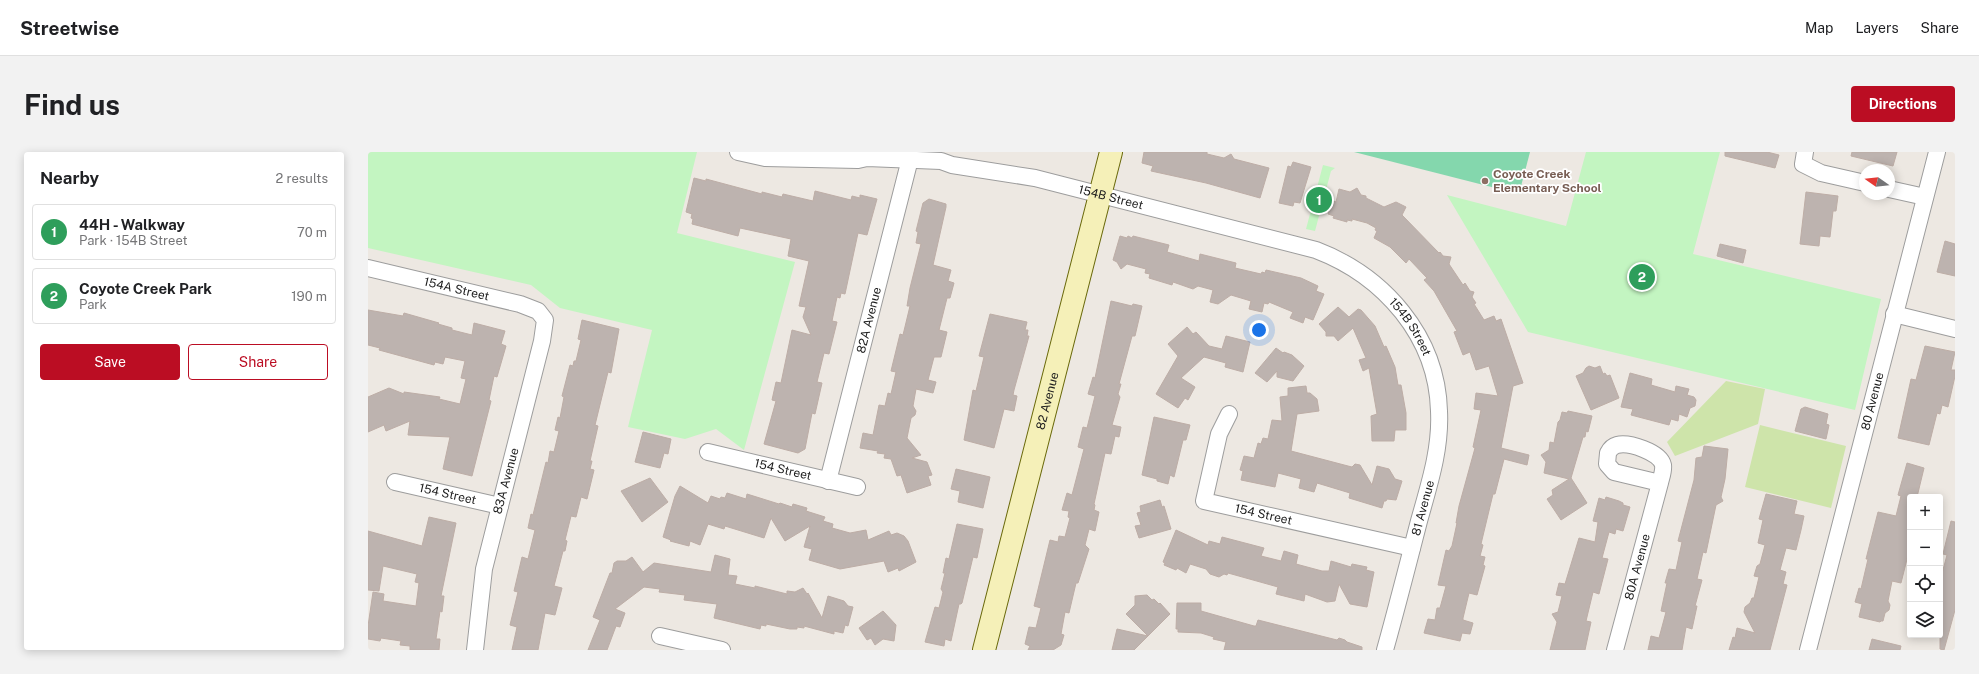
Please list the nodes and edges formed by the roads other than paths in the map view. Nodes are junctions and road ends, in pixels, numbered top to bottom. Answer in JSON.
{"nodes":[{"id":1,"x":738,"y":152,"type":"edge"},
{"id":2,"x":1111,"y":152,"type":"edge"},
{"id":3,"x":1937,"y":152,"type":"edge"},
{"id":4,"x":1804,"y":158,"type":"edge"},
{"id":5,"x":910,"y":160,"type":"junction"},
{"id":6,"x":1859,"y":182,"type":"edge"},
{"id":7,"x":1895,"y":190,"type":"edge"},
{"id":8,"x":1100,"y":194,"type":"junction"},
{"id":9,"x":1925,"y":197,"type":"junction"},
{"id":10,"x":368,"y":268,"type":"edge"},
{"id":11,"x":542,"y":314,"type":"joint"},
{"id":12,"x":1894,"y":314,"type":"junction"},
{"id":13,"x":1955,"y":329,"type":"edge"},
{"id":14,"x":1431,"y":363,"type":"joint"},
{"id":15,"x":1229,"y":414,"type":"dead end"},
{"id":16,"x":708,"y":452,"type":"dead end"},
{"id":17,"x":828,"y":480,"type":"junction"},
{"id":18,"x":395,"y":482,"type":"dead end"},
{"id":19,"x":1660,"y":483,"type":"dead end"},
{"id":20,"x":857,"y":488,"type":"dead end"},
{"id":21,"x":500,"y":506,"type":"junction"},
{"id":22,"x":1412,"y":548,"type":"junction"},
{"id":23,"x":660,"y":636,"type":"dead end"},
{"id":24,"x":475,"y":650,"type":"edge"},
{"id":25,"x":722,"y":650,"type":"edge"},
{"id":26,"x":984,"y":650,"type":"edge"},
{"id":27,"x":1385,"y":650,"type":"edge"},
{"id":28,"x":1615,"y":650,"type":"edge"},
{"id":29,"x":1808,"y":650,"type":"edge"}],
"edges":[{"from":1,"to":5,"type":"street","name":"154B Street"},
{"from":2,"to":8,"type":"street","name":"82 Avenue"},
{"from":3,"to":9,"type":"street","name":"80 Avenue"},
{"from":4,"to":6,"type":"street"},
{"from":5,"to":8,"type":"street","name":"154B Street"},
{"from":5,"to":17,"type":"street","name":"82A Avenue"},
{"from":7,"to":9,"type":"street"},
{"from":8,"to":14,"type":"street","name":"154B Street"},
{"from":8,"to":26,"type":"street","name":"82 Avenue"},
{"from":9,"to":12,"type":"street","name":"80 Avenue"},
{"from":10,"to":11,"type":"street","name":"154A Street"},
{"from":11,"to":21,"type":"street","name":"83A Avenue"},
{"from":12,"to":13,"type":"street"},
{"from":12,"to":29,"type":"street","name":"80 Avenue"},
{"from":14,"to":22,"type":"street","name":"81 Avenue"},
{"from":15,"to":22,"type":"street","name":"154 Street"},
{"from":16,"to":17,"type":"street","name":"154 Street"},
{"from":17,"to":20,"type":"street","name":"154 Street"},
{"from":18,"to":21,"type":"street","name":"154 Street"},
{"from":19,"to":28,"type":"street","name":"80A Avenue"},
{"from":21,"to":24,"type":"street","name":"83A Avenue"},
{"from":22,"to":27,"type":"street","name":"81 Avenue"},
{"from":23,"to":25,"type":"street"}]}
